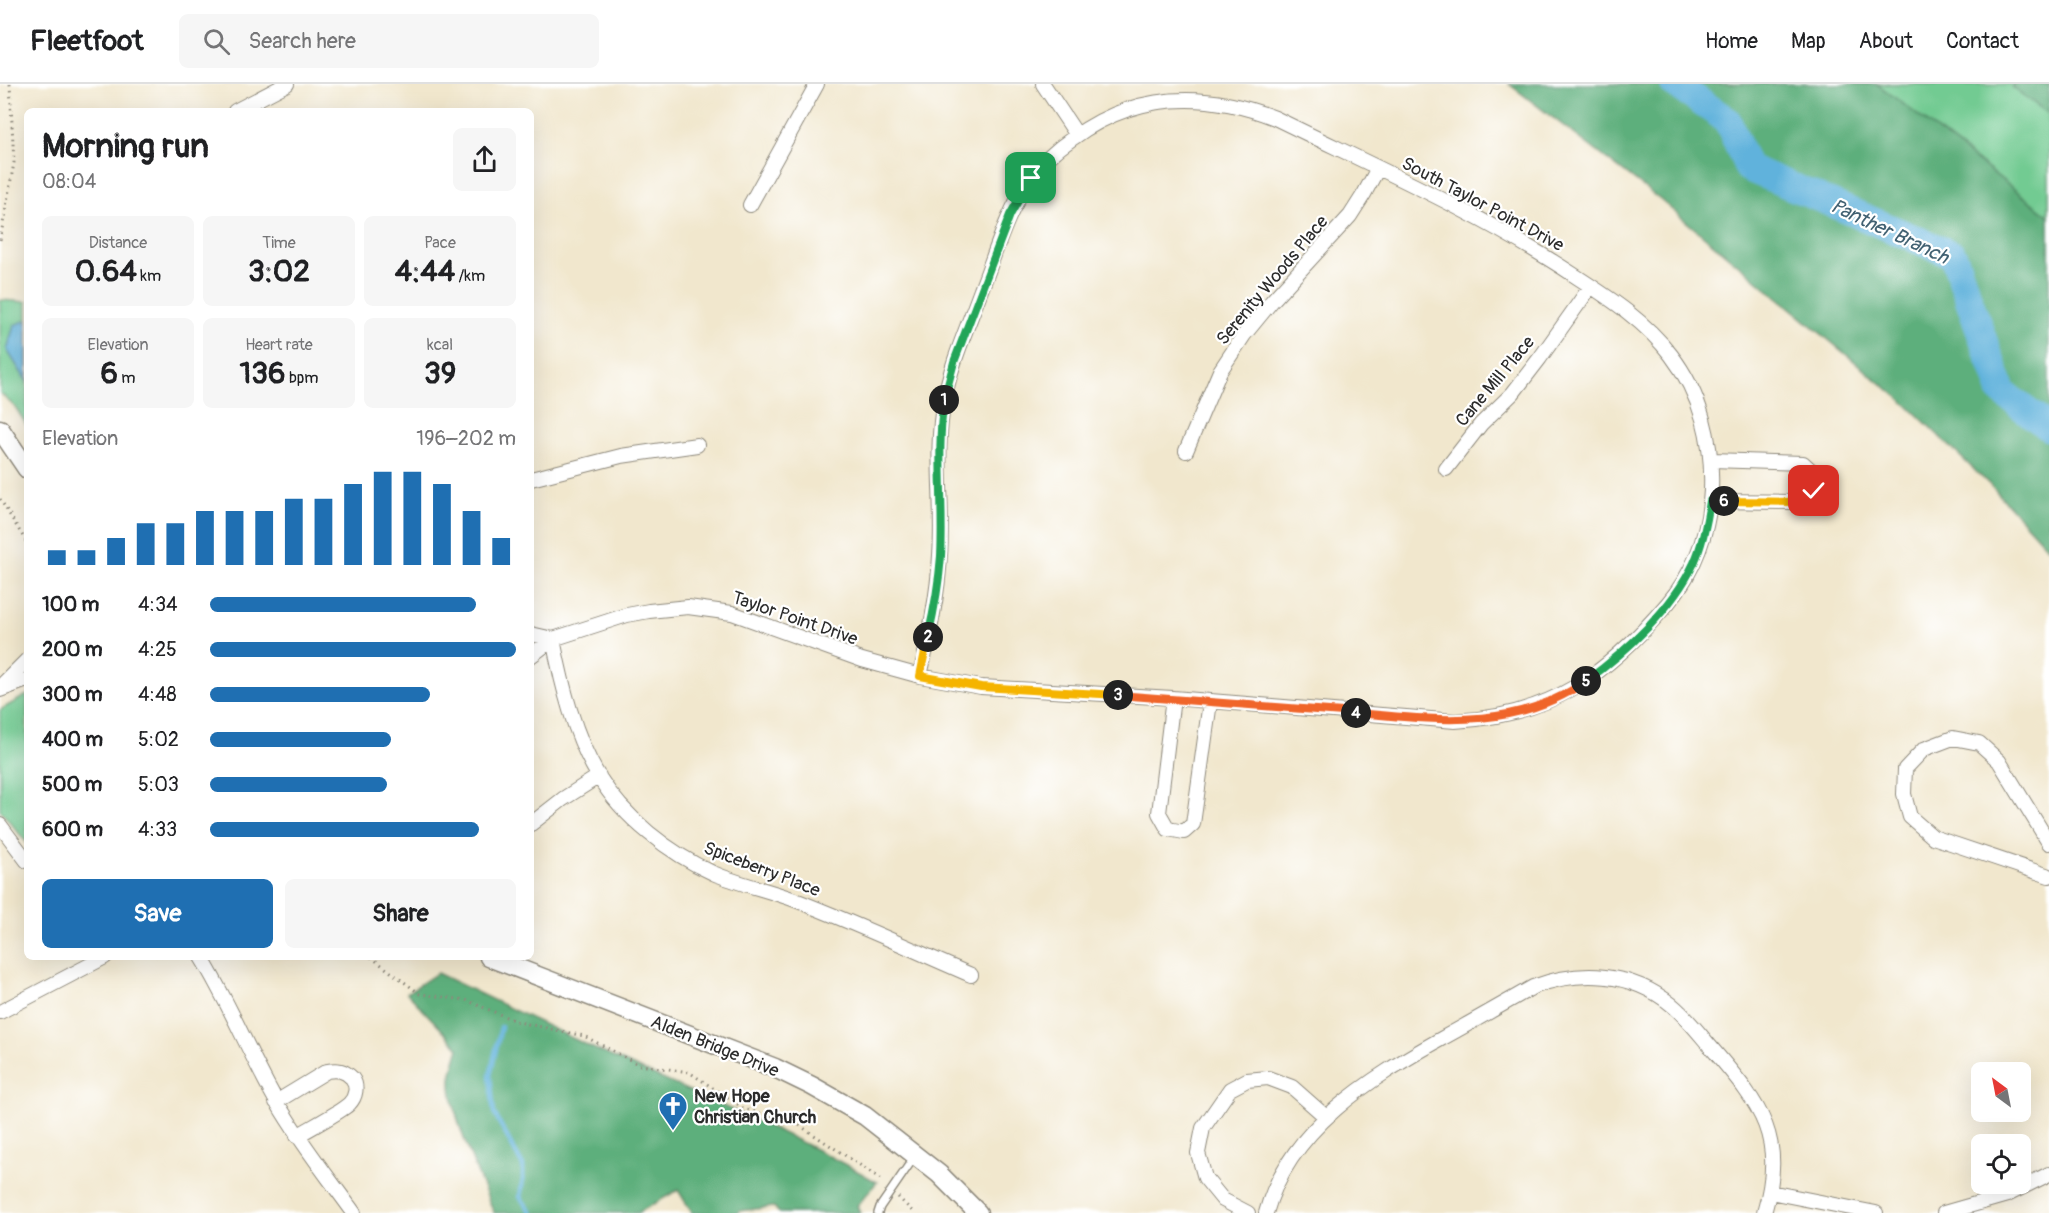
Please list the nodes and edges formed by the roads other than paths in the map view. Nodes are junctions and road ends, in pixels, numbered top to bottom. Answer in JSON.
{"nodes":[{"id":1,"x":287,"y":84,"type":"edge"},
{"id":2,"x":817,"y":84,"type":"edge"},
{"id":3,"x":1042,"y":84,"type":"edge"},
{"id":4,"x":241,"y":108,"type":"edge"},
{"id":5,"x":1077,"y":135,"type":"junction"},
{"id":6,"x":1378,"y":168,"type":"junction"},
{"id":7,"x":750,"y":205,"type":"dead end"},
{"id":8,"x":1591,"y":286,"type":"junction"},
{"id":9,"x":0,"y":429,"type":"edge"},
{"id":10,"x":697,"y":445,"type":"dead end"},
{"id":11,"x":1186,"y":452,"type":"dead end"},
{"id":12,"x":1712,"y":459,"type":"junction"},
{"id":13,"x":24,"y":465,"type":"edge"},
{"id":14,"x":1446,"y":469,"type":"dead end"},
{"id":15,"x":534,"y":478,"type":"edge"},
{"id":16,"x":1710,"y":501,"type":"junction"},
{"id":17,"x":534,"y":635,"type":"edge"},
{"id":18,"x":553,"y":639,"type":"junction"},
{"id":19,"x":534,"y":654,"type":"edge"},
{"id":20,"x":24,"y":663,"type":"edge"},
{"id":21,"x":920,"y":676,"type":"junction"},
{"id":22,"x":24,"y":681,"type":"edge"},
{"id":23,"x":0,"y":689,"type":"edge"},
{"id":24,"x":1173,"y":698,"type":"junction"},
{"id":25,"x":1210,"y":702,"type":"junction"},
{"id":26,"x":599,"y":776,"type":"junction"},
{"id":27,"x":534,"y":822,"type":"edge"},
{"id":28,"x":0,"y":825,"type":"edge"},
{"id":29,"x":2049,"y":843,"type":"edge"},
{"id":30,"x":24,"y":857,"type":"edge"},
{"id":31,"x":2049,"y":876,"type":"edge"},
{"id":32,"x":203,"y":960,"type":"edge"},
{"id":33,"x":497,"y":960,"type":"edge"},
{"id":34,"x":82,"y":962,"type":"edge"},
{"id":35,"x":971,"y":975,"type":"dead end"},
{"id":36,"x":0,"y":1012,"type":"edge"},
{"id":37,"x":276,"y":1102,"type":"junction"},
{"id":38,"x":1326,"y":1117,"type":"junction"},
{"id":39,"x":297,"y":1136,"type":"junction"},
{"id":40,"x":915,"y":1156,"type":"junction"},
{"id":41,"x":2049,"y":1174,"type":"edge"},
{"id":42,"x":1770,"y":1192,"type":"junction"},
{"id":43,"x":354,"y":1213,"type":"edge"},
{"id":44,"x":878,"y":1213,"type":"edge"},
{"id":45,"x":978,"y":1213,"type":"edge"},
{"id":46,"x":1248,"y":1213,"type":"edge"},
{"id":47,"x":1266,"y":1213,"type":"edge"},
{"id":48,"x":1764,"y":1213,"type":"edge"},
{"id":49,"x":1876,"y":1213,"type":"edge"},
{"id":50,"x":1944,"y":1213,"type":"edge"}],
"edges":[{"from":1,"to":4,"type":"street"},
{"from":2,"to":7,"type":"street"},
{"from":3,"to":5,"type":"street"},
{"from":5,"to":6,"type":"street","name":"South Taylor Point Drive"},
{"from":5,"to":21,"type":"street","name":"South Taylor Point Drive"},
{"from":6,"to":8,"type":"street","name":"South Taylor Point Drive"},
{"from":6,"to":11,"type":"street","name":"Serenity Woods Place"},
{"from":8,"to":12,"type":"street","name":"South Taylor Point Drive"},
{"from":8,"to":14,"type":"street","name":"Cane Mill Place"},
{"from":9,"to":13,"type":"street"},
{"from":10,"to":15,"type":"street"},
{"from":12,"to":16,"type":"street","name":"South Taylor Point Drive"},
{"from":12,"to":16,"type":"street"},
{"from":16,"to":25,"type":"street","name":"South Taylor Point Drive"},
{"from":17,"to":18,"type":"street","name":"Taylor Point Drive"},
{"from":18,"to":19,"type":"street","name":"Taylor Point Drive"},
{"from":18,"to":21,"type":"street","name":"Taylor Point Drive"},
{"from":18,"to":26,"type":"street","name":"Spiceberry Place"},
{"from":20,"to":23,"type":"street"},
{"from":21,"to":24,"type":"street","name":"South Taylor Point Drive"},
{"from":22,"to":23,"type":"street"},
{"from":24,"to":25,"type":"street","name":"South Taylor Point Drive"},
{"from":24,"to":25,"type":"street"},
{"from":26,"to":27,"type":"street"},
{"from":26,"to":35,"type":"street","name":"Spiceberry Place"},
{"from":28,"to":30,"type":"street"},
{"from":29,"to":31,"type":"street"},
{"from":32,"to":37,"type":"street"},
{"from":33,"to":40,"type":"street","name":"Alden Bridge Drive"},
{"from":34,"to":36,"type":"street"},
{"from":37,"to":39,"type":"street"},
{"from":37,"to":39,"type":"street"},
{"from":38,"to":42,"type":"street"},
{"from":38,"to":46,"type":"street"},
{"from":38,"to":47,"type":"street"},
{"from":39,"to":43,"type":"street"},
{"from":40,"to":44,"type":"lane"},
{"from":40,"to":45,"type":"street","name":"Alden Bridge Drive"},
{"from":41,"to":50,"type":"street"},
{"from":42,"to":48,"type":"street"},
{"from":42,"to":49,"type":"street"}]}
